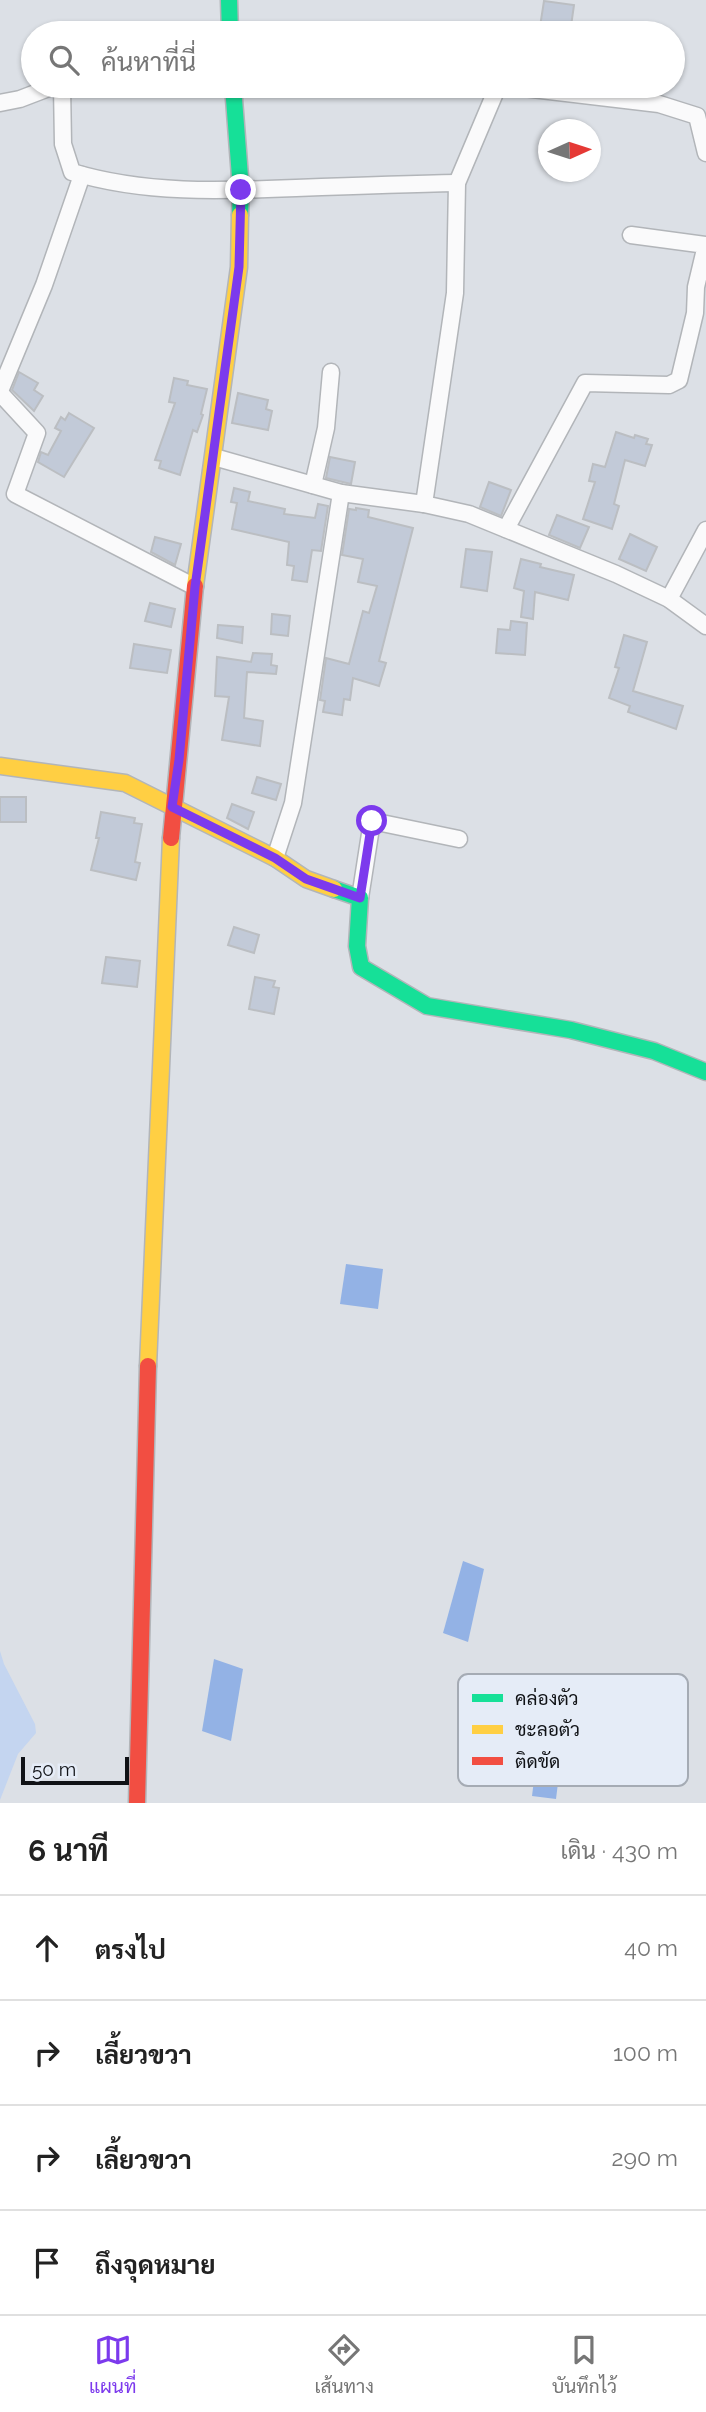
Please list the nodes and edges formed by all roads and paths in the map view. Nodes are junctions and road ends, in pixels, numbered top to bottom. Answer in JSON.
{"nodes":[{"id":1,"x":229,"y":0,"type":"edge"},
{"id":2,"x":230,"y":21,"type":"edge"},
{"id":3,"x":23,"y":98,"type":"edge"},
{"id":4,"x":62,"y":98,"type":"edge"},
{"id":5,"x":234,"y":98,"type":"edge"},
{"id":6,"x":493,"y":98,"type":"edge"},
{"id":7,"x":608,"y":98,"type":"edge"},
{"id":8,"x":0,"y":103,"type":"edge"},
{"id":9,"x":706,"y":153,"type":"edge"},
{"id":10,"x":82,"y":175,"type":"junction"},
{"id":11,"x":457,"y":183,"type":"junction"},
{"id":12,"x":241,"y":190,"type":"junction"},
{"id":13,"x":631,"y":235,"type":"dead end"},
{"id":14,"x":331,"y":372,"type":"dead end"},
{"id":15,"x":0,"y":392,"type":"edge"},
{"id":16,"x":214,"y":457,"type":"junction"},
{"id":17,"x":313,"y":485,"type":"junction"},
{"id":18,"x":341,"y":492,"type":"junction"},
{"id":19,"x":424,"y":504,"type":"junction"},
{"id":20,"x":506,"y":529,"type":"junction"},
{"id":21,"x":706,"y":530,"type":"edge"},
{"id":22,"x":195,"y":587,"type":"junction"},
{"id":23,"x":668,"y":599,"type":"junction"},
{"id":24,"x":706,"y":626,"type":"edge"},
{"id":25,"x":0,"y":766,"type":"edge"},
{"id":26,"x":172,"y":807,"type":"junction"},
{"id":27,"x":459,"y":839,"type":"dead end"},
{"id":28,"x":275,"y":858,"type":"junction"},
{"id":29,"x":360,"y":898,"type":"junction"},
{"id":30,"x":706,"y":1072,"type":"edge"},
{"id":31,"x":137,"y":1803,"type":"edge"}],
"edges":[{"from":1,"to":2,"type":"street"},
{"from":3,"to":8,"type":"street"},
{"from":4,"to":10,"type":"street"},
{"from":5,"to":12,"type":"street"},
{"from":6,"to":11,"type":"street"},
{"from":7,"to":9,"type":"street"},
{"from":10,"to":12,"type":"street"},
{"from":10,"to":15,"type":"street"},
{"from":11,"to":12,"type":"street"},
{"from":11,"to":19,"type":"street"},
{"from":12,"to":16,"type":"street"},
{"from":13,"to":20,"type":"street"},
{"from":14,"to":17,"type":"street"},
{"from":15,"to":22,"type":"street"},
{"from":16,"to":17,"type":"street"},
{"from":16,"to":22,"type":"street"},
{"from":17,"to":18,"type":"street"},
{"from":18,"to":19,"type":"street"},
{"from":18,"to":28,"type":"street"},
{"from":19,"to":20,"type":"street"},
{"from":20,"to":23,"type":"street"},
{"from":21,"to":23,"type":"street"},
{"from":22,"to":26,"type":"street"},
{"from":23,"to":24,"type":"street"},
{"from":25,"to":26,"type":"street"},
{"from":26,"to":28,"type":"street"},
{"from":26,"to":31,"type":"street"},
{"from":27,"to":29,"type":"street"},
{"from":28,"to":29,"type":"street"},
{"from":29,"to":30,"type":"street"}]}
